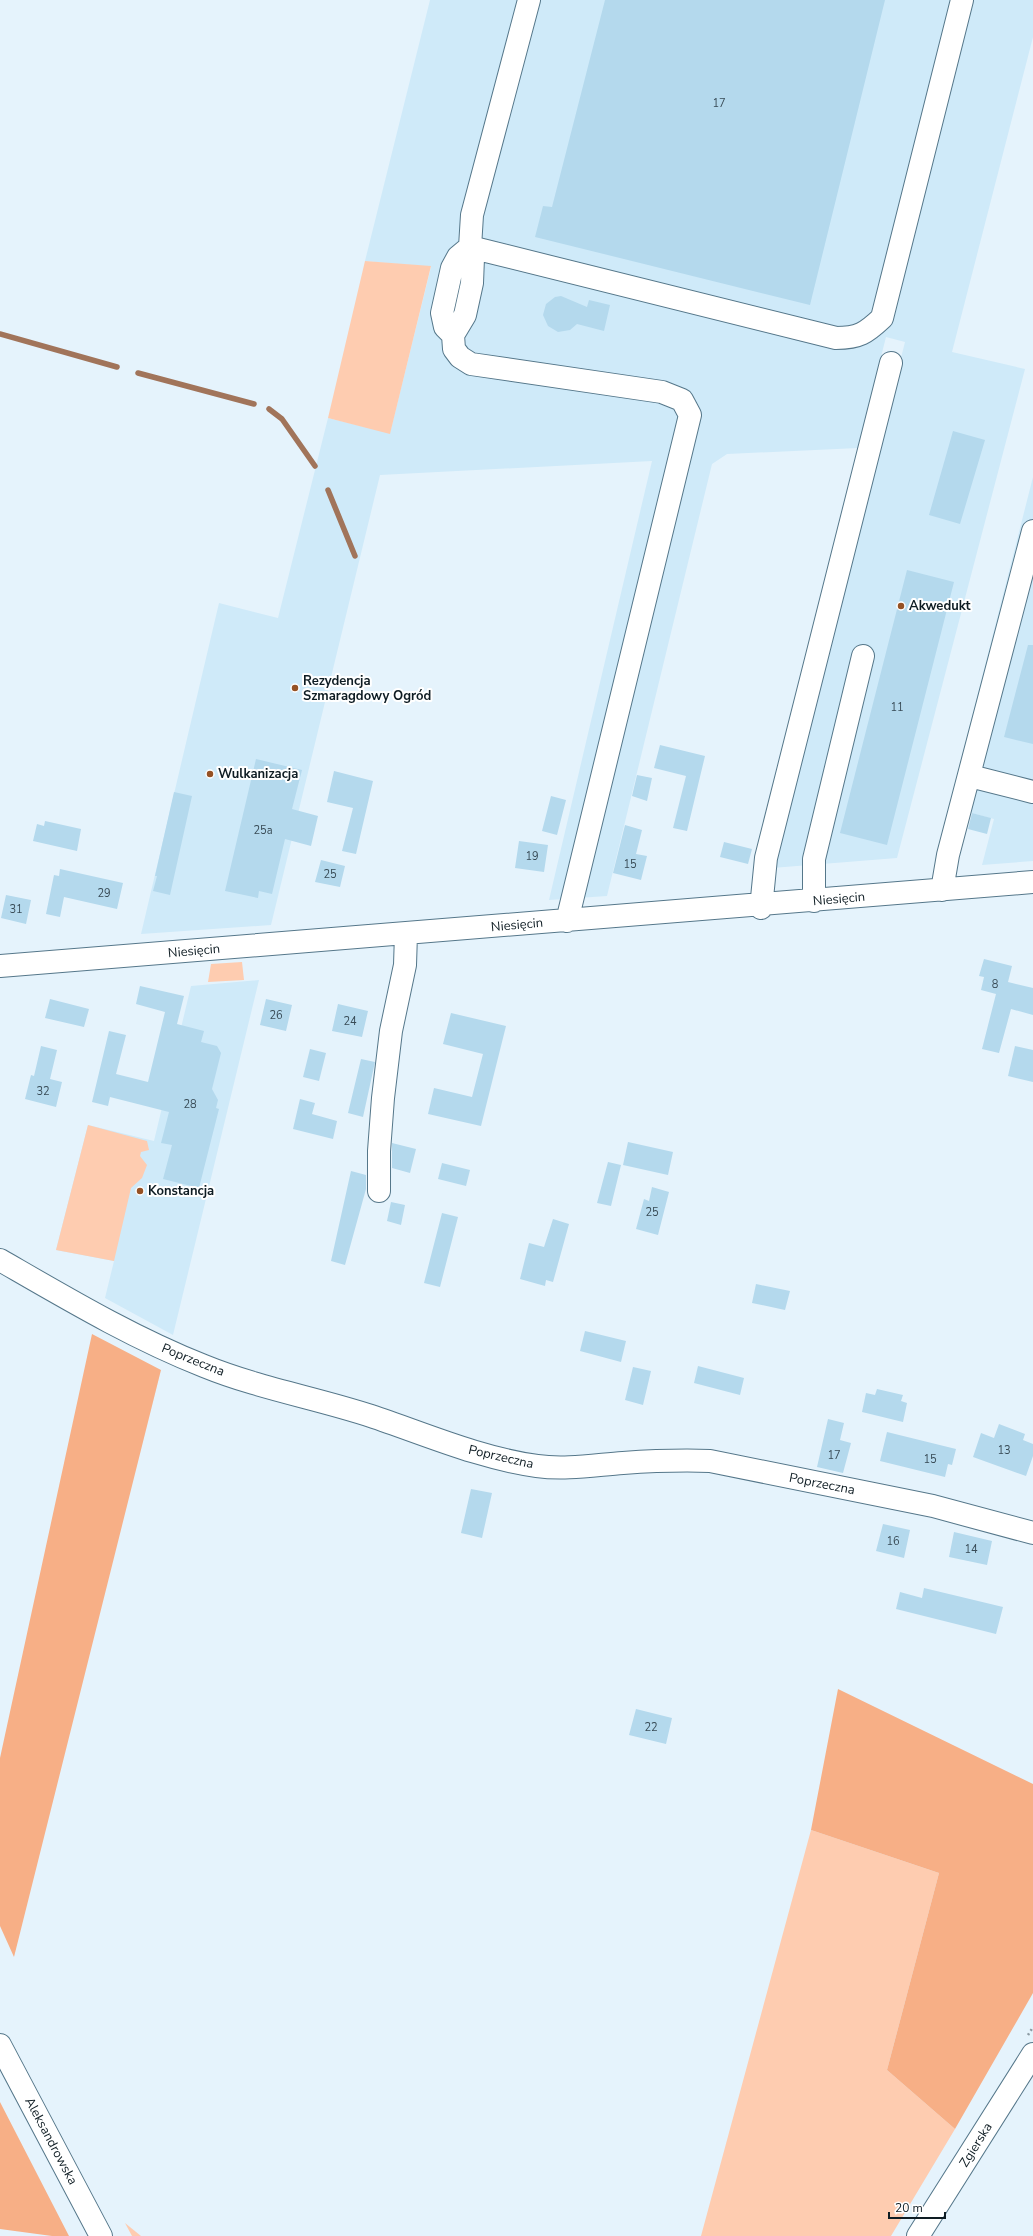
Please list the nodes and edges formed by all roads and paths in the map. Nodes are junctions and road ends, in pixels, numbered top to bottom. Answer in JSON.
{"nodes":[{"id":1,"x":529,"y":0,"type":"edge"},
{"id":2,"x":962,"y":0,"type":"edge"},
{"id":3,"x":470,"y":246,"type":"junction"},
{"id":4,"x":891,"y":363,"type":"dead end"},
{"id":5,"x":1033,"y":531,"type":"edge"},
{"id":6,"x":864,"y":656,"type":"dead end"},
{"id":7,"x":970,"y":776,"type":"junction"},
{"id":8,"x":1033,"y":792,"type":"edge"},
{"id":9,"x":1033,"y":882,"type":"edge"},
{"id":10,"x":942,"y":890,"type":"junction"},
{"id":11,"x":814,"y":901,"type":"junction"},
{"id":12,"x":761,"y":907,"type":"junction"},
{"id":13,"x":567,"y":921,"type":"junction"},
{"id":14,"x":406,"y":934,"type":"junction"},
{"id":15,"x":0,"y":966,"type":"edge"},
{"id":16,"x":379,"y":1191,"type":"dead end"},
{"id":17,"x":0,"y":1260,"type":"edge"},
{"id":18,"x":1033,"y":1533,"type":"edge"},
{"id":19,"x":0,"y":2045,"type":"edge"},
{"id":20,"x":1033,"y":2054,"type":"edge"},
{"id":21,"x":101,"y":2236,"type":"edge"},
{"id":22,"x":918,"y":2236,"type":"edge"}],
"edges":[{"from":1,"to":3,"type":"street"},
{"from":2,"to":3,"type":"street"},
{"from":3,"to":13,"type":"street"},
{"from":4,"to":12,"type":"street"},
{"from":5,"to":7,"type":"street"},
{"from":6,"to":11,"type":"street"},
{"from":7,"to":8,"type":"street"},
{"from":7,"to":10,"type":"street"},
{"from":9,"to":10,"type":"street","name":"Niesięcin"},
{"from":10,"to":11,"type":"street","name":"Niesięcin"},
{"from":11,"to":12,"type":"street","name":"Niesięcin"},
{"from":12,"to":13,"type":"street","name":"Niesięcin"},
{"from":13,"to":14,"type":"street","name":"Niesięcin"},
{"from":14,"to":15,"type":"street","name":"Niesięcin"},
{"from":14,"to":16,"type":"street"},
{"from":17,"to":18,"type":"street","name":"Poprzeczna"},
{"from":19,"to":21,"type":"street","name":"Aleksandrowska"},
{"from":20,"to":22,"type":"street","name":"Zgierska"}]}
